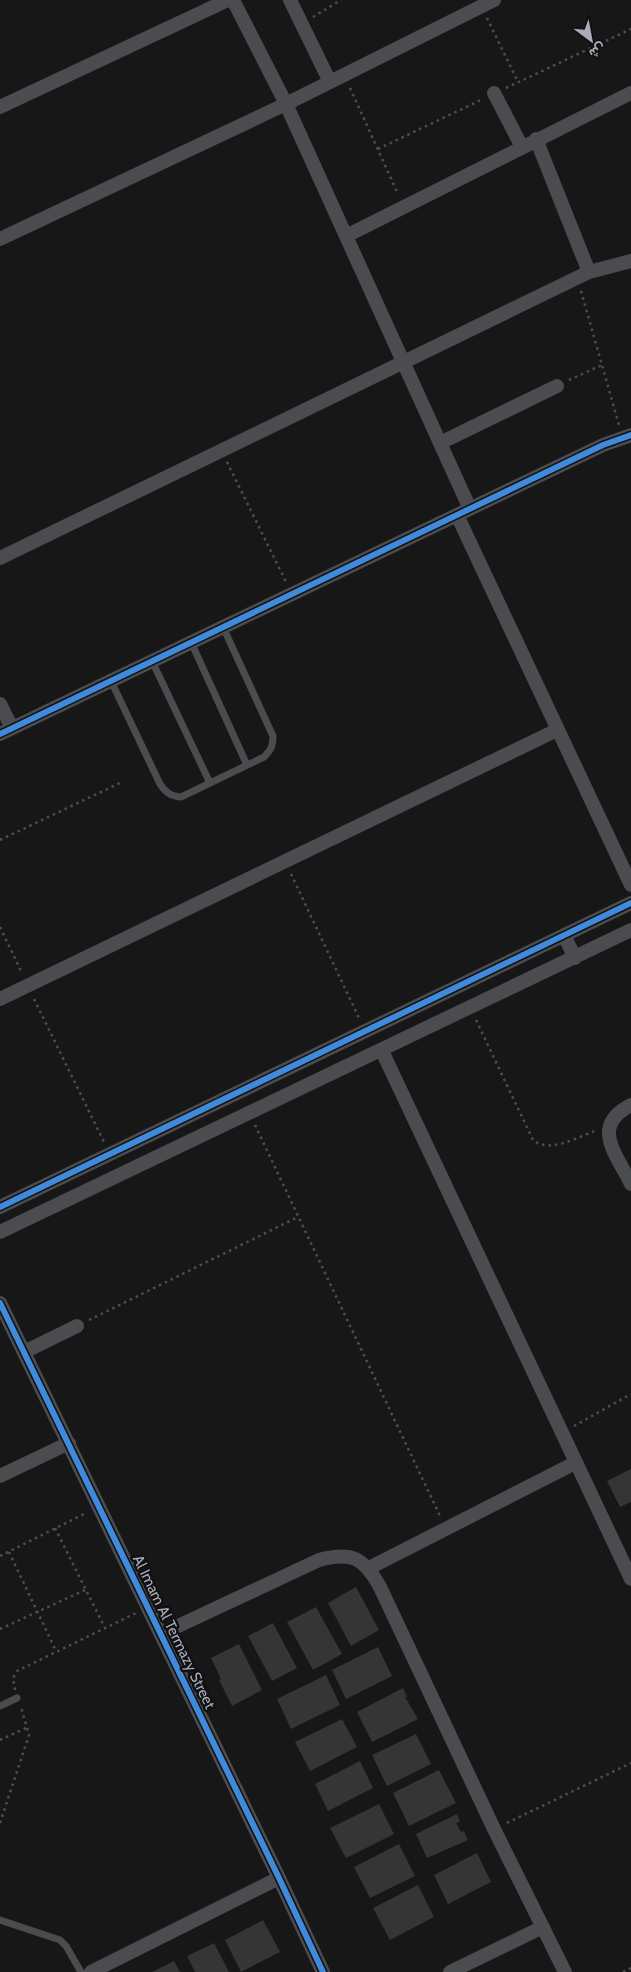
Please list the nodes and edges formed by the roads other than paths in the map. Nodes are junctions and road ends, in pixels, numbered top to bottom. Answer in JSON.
{"nodes":[{"id":1,"x":228,"y":0,"type":"edge"},
{"id":2,"x":233,"y":0,"type":"edge"},
{"id":3,"x":290,"y":0,"type":"edge"},
{"id":4,"x":494,"y":0,"type":"edge"},
{"id":5,"x":330,"y":82,"type":"junction"},
{"id":6,"x":494,"y":93,"type":"dead end"},
{"id":7,"x":631,"y":93,"type":"edge"},
{"id":8,"x":286,"y":104,"type":"junction"},
{"id":9,"x":0,"y":107,"type":"edge"},
{"id":10,"x":536,"y":139,"type":"junction"},
{"id":11,"x":522,"y":147,"type":"junction"},
{"id":12,"x":346,"y":236,"type":"junction"},
{"id":13,"x":0,"y":239,"type":"edge"},
{"id":14,"x":631,"y":261,"type":"edge"},
{"id":15,"x":583,"y":275,"type":"junction"},
{"id":16,"x":404,"y":361,"type":"junction"},
{"id":17,"x":557,"y":386,"type":"road end"},
{"id":18,"x":627,"y":436,"type":"edge"},
{"id":19,"x":440,"y":443,"type":"junction"},
{"id":20,"x":470,"y":509,"type":"junction"},
{"id":21,"x":457,"y":515,"type":"junction"},
{"id":22,"x":0,"y":558,"type":"edge"},
{"id":23,"x":223,"y":627,"type":"junction"},
{"id":24,"x":191,"y":642,"type":"junction"},
{"id":25,"x":152,"y":661,"type":"junction"},
{"id":26,"x":111,"y":681,"type":"junction"},
{"id":27,"x":0,"y":704,"type":"edge"},
{"id":28,"x":558,"y":730,"type":"junction"},
{"id":29,"x":6,"y":731,"type":"edge"},
{"id":30,"x":247,"y":765,"type":"junction"},
{"id":31,"x":210,"y":783,"type":"junction"},
{"id":32,"x":631,"y":884,"type":"edge"},
{"id":33,"x":631,"y":903,"type":"edge"},
{"id":34,"x":631,"y":930,"type":"edge"},
{"id":35,"x":564,"y":935,"type":"junction"},
{"id":36,"x":575,"y":958,"type":"junction"},
{"id":37,"x":435,"y":998,"type":"junction"},
{"id":38,"x":0,"y":999,"type":"edge"},
{"id":39,"x":446,"y":1020,"type":"junction"},
{"id":40,"x":382,"y":1051,"type":"junction"},
{"id":41,"x":290,"y":1068,"type":"junction"},
{"id":42,"x":299,"y":1090,"type":"junction"},
{"id":43,"x":631,"y":1105,"type":"edge"},
{"id":44,"x":631,"y":1184,"type":"edge"},
{"id":45,"x":24,"y":1196,"type":"junction"},
{"id":46,"x":0,"y":1207,"type":"edge"},
{"id":47,"x":34,"y":1216,"type":"junction"},
{"id":48,"x":0,"y":1232,"type":"edge"},
{"id":49,"x":0,"y":1303,"type":"edge"},
{"id":50,"x":77,"y":1326,"type":"road end"},
{"id":51,"x":24,"y":1352,"type":"junction"},
{"id":52,"x":69,"y":1443,"type":"junction"},
{"id":53,"x":575,"y":1463,"type":"junction"},
{"id":54,"x":0,"y":1476,"type":"edge"},
{"id":55,"x":369,"y":1568,"type":"junction"},
{"id":56,"x":631,"y":1579,"type":"edge"},
{"id":57,"x":161,"y":1634,"type":"junction"},
{"id":58,"x":17,"y":1698,"type":"road end"},
{"id":59,"x":0,"y":1706,"type":"edge"},
{"id":60,"x":279,"y":1878,"type":"junction"},
{"id":61,"x":0,"y":1920,"type":"edge"},
{"id":62,"x":543,"y":1926,"type":"junction"},
{"id":63,"x":81,"y":1972,"type":"edge"},
{"id":64,"x":91,"y":1972,"type":"edge"},
{"id":65,"x":323,"y":1972,"type":"edge"},
{"id":66,"x":450,"y":1972,"type":"edge"},
{"id":67,"x":565,"y":1972,"type":"edge"}],
"edges":[{"from":1,"to":9,"type":"street"},
{"from":2,"to":8,"type":"street"},
{"from":3,"to":5,"type":"street"},
{"from":4,"to":5,"type":"street"},
{"from":5,"to":8,"type":"street"},
{"from":6,"to":11,"type":"street"},
{"from":7,"to":10,"type":"street"},
{"from":8,"to":12,"type":"street"},
{"from":8,"to":13,"type":"street"},
{"from":10,"to":11,"type":"street"},
{"from":10,"to":15,"type":"street"},
{"from":11,"to":12,"type":"street"},
{"from":12,"to":16,"type":"street"},
{"from":14,"to":15,"type":"street"},
{"from":15,"to":16,"type":"street"},
{"from":16,"to":19,"type":"street"},
{"from":16,"to":22,"type":"street"},
{"from":17,"to":19,"type":"street"},
{"from":18,"to":20,"type":"street"},
{"from":19,"to":20,"type":"street"},
{"from":20,"to":21,"type":"street"},
{"from":21,"to":23,"type":"street"},
{"from":21,"to":28,"type":"street"},
{"from":23,"to":24,"type":"street"},
{"from":23,"to":30,"type":"lane"},
{"from":24,"to":25,"type":"street"},
{"from":24,"to":30,"type":"lane"},
{"from":25,"to":26,"type":"street"},
{"from":25,"to":31,"type":"lane"},
{"from":26,"to":29,"type":"street"},
{"from":26,"to":31,"type":"lane"},
{"from":27,"to":29,"type":"street"},
{"from":28,"to":32,"type":"street"},
{"from":28,"to":38,"type":"street"},
{"from":30,"to":31,"type":"lane"},
{"from":33,"to":35,"type":"street"},
{"from":34,"to":36,"type":"street"},
{"from":35,"to":36,"type":"street"},
{"from":35,"to":37,"type":"street"},
{"from":36,"to":39,"type":"street"},
{"from":37,"to":39,"type":"street"},
{"from":37,"to":41,"type":"street"},
{"from":39,"to":40,"type":"street"},
{"from":40,"to":42,"type":"street"},
{"from":40,"to":53,"type":"street"},
{"from":41,"to":42,"type":"street"},
{"from":41,"to":45,"type":"street"},
{"from":42,"to":47,"type":"street"},
{"from":43,"to":44,"type":"street"},
{"from":45,"to":46,"type":"street"},
{"from":45,"to":47,"type":"street"},
{"from":47,"to":48,"type":"street"},
{"from":49,"to":51,"type":"street","name":"Al Imam Al Termazy Street"},
{"from":50,"to":51,"type":"street"},
{"from":51,"to":52,"type":"street","name":"Al Imam Al Termazy Street"},
{"from":52,"to":54,"type":"street"},
{"from":52,"to":57,"type":"street","name":"Al Imam Al Termazy Street"},
{"from":53,"to":55,"type":"street"},
{"from":53,"to":56,"type":"street"},
{"from":55,"to":57,"type":"street"},
{"from":55,"to":62,"type":"street"},
{"from":57,"to":60,"type":"street","name":"Al Imam Al Termazy Street"},
{"from":58,"to":59,"type":"lane"},
{"from":60,"to":64,"type":"street"},
{"from":60,"to":65,"type":"street","name":"Al Imam Al Termazy Street"},
{"from":61,"to":63,"type":"lane"},
{"from":62,"to":66,"type":"street"},
{"from":62,"to":67,"type":"street"}]}
